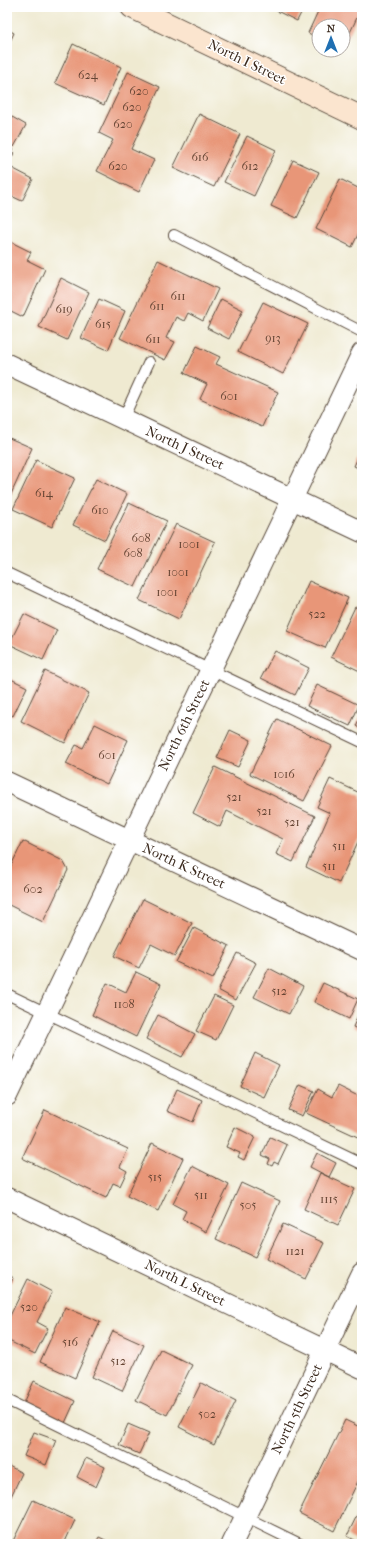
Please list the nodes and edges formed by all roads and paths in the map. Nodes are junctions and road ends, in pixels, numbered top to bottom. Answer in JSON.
{"nodes":[{"id":1,"x":132,"y":7,"type":"edge"},
{"id":2,"x":362,"y":118,"type":"edge"},
{"id":3,"x":174,"y":235,"type":"dead end"},
{"id":4,"x":362,"y":332,"type":"edge"},
{"id":5,"x":362,"y":353,"type":"edge"},
{"id":6,"x":149,"y":362,"type":"dead end"},
{"id":7,"x":7,"y":364,"type":"edge"},
{"id":8,"x":123,"y":419,"type":"junction"},
{"id":9,"x":292,"y":498,"type":"junction"},
{"id":10,"x":362,"y":532,"type":"edge"},
{"id":11,"x":7,"y":573,"type":"edge"},
{"id":12,"x":210,"y":670,"type":"junction"},
{"id":13,"x":362,"y":742,"type":"edge"},
{"id":14,"x":7,"y":782,"type":"edge"},
{"id":15,"x":129,"y":840,"type":"junction"},
{"id":16,"x":362,"y":950,"type":"edge"},
{"id":17,"x":7,"y":994,"type":"edge"},
{"id":18,"x":47,"y":1013,"type":"junction"},
{"id":19,"x":7,"y":1096,"type":"edge"},
{"id":20,"x":362,"y":1164,"type":"edge"},
{"id":21,"x":7,"y":1198,"type":"edge"},
{"id":22,"x":362,"y":1273,"type":"edge"},
{"id":23,"x":325,"y":1350,"type":"junction"},
{"id":24,"x":362,"y":1368,"type":"edge"},
{"id":25,"x":7,"y":1400,"type":"edge"},
{"id":26,"x":245,"y":1518,"type":"junction"},
{"id":27,"x":232,"y":1544,"type":"edge"},
{"id":28,"x":300,"y":1544,"type":"edge"}],
"edges":[{"from":1,"to":2,"type":"main road","name":"North I Street"},
{"from":3,"to":4,"type":"lane"},
{"from":5,"to":9,"type":"street","name":"North 6th Street"},
{"from":6,"to":8,"type":"lane"},
{"from":7,"to":8,"type":"street","name":"North J Street"},
{"from":8,"to":9,"type":"street","name":"North J Street"},
{"from":9,"to":10,"type":"street","name":"North J Street"},
{"from":9,"to":12,"type":"street","name":"North 6th Street"},
{"from":11,"to":12,"type":"lane"},
{"from":12,"to":13,"type":"lane"},
{"from":12,"to":15,"type":"street","name":"North 6th Street"},
{"from":14,"to":15,"type":"street","name":"North K Street"},
{"from":15,"to":16,"type":"street","name":"North K Street"},
{"from":15,"to":18,"type":"street","name":"North 6th Street"},
{"from":17,"to":18,"type":"lane"},
{"from":18,"to":19,"type":"street","name":"North 6th Street"},
{"from":18,"to":20,"type":"lane"},
{"from":21,"to":23,"type":"street","name":"North L Street"},
{"from":22,"to":23,"type":"street","name":"North 5th Street"},
{"from":23,"to":24,"type":"street","name":"North L Street"},
{"from":23,"to":26,"type":"street","name":"North 5th Street"},
{"from":25,"to":26,"type":"lane"},
{"from":26,"to":27,"type":"street","name":"North 5th Street"},
{"from":26,"to":28,"type":"lane"}]}
